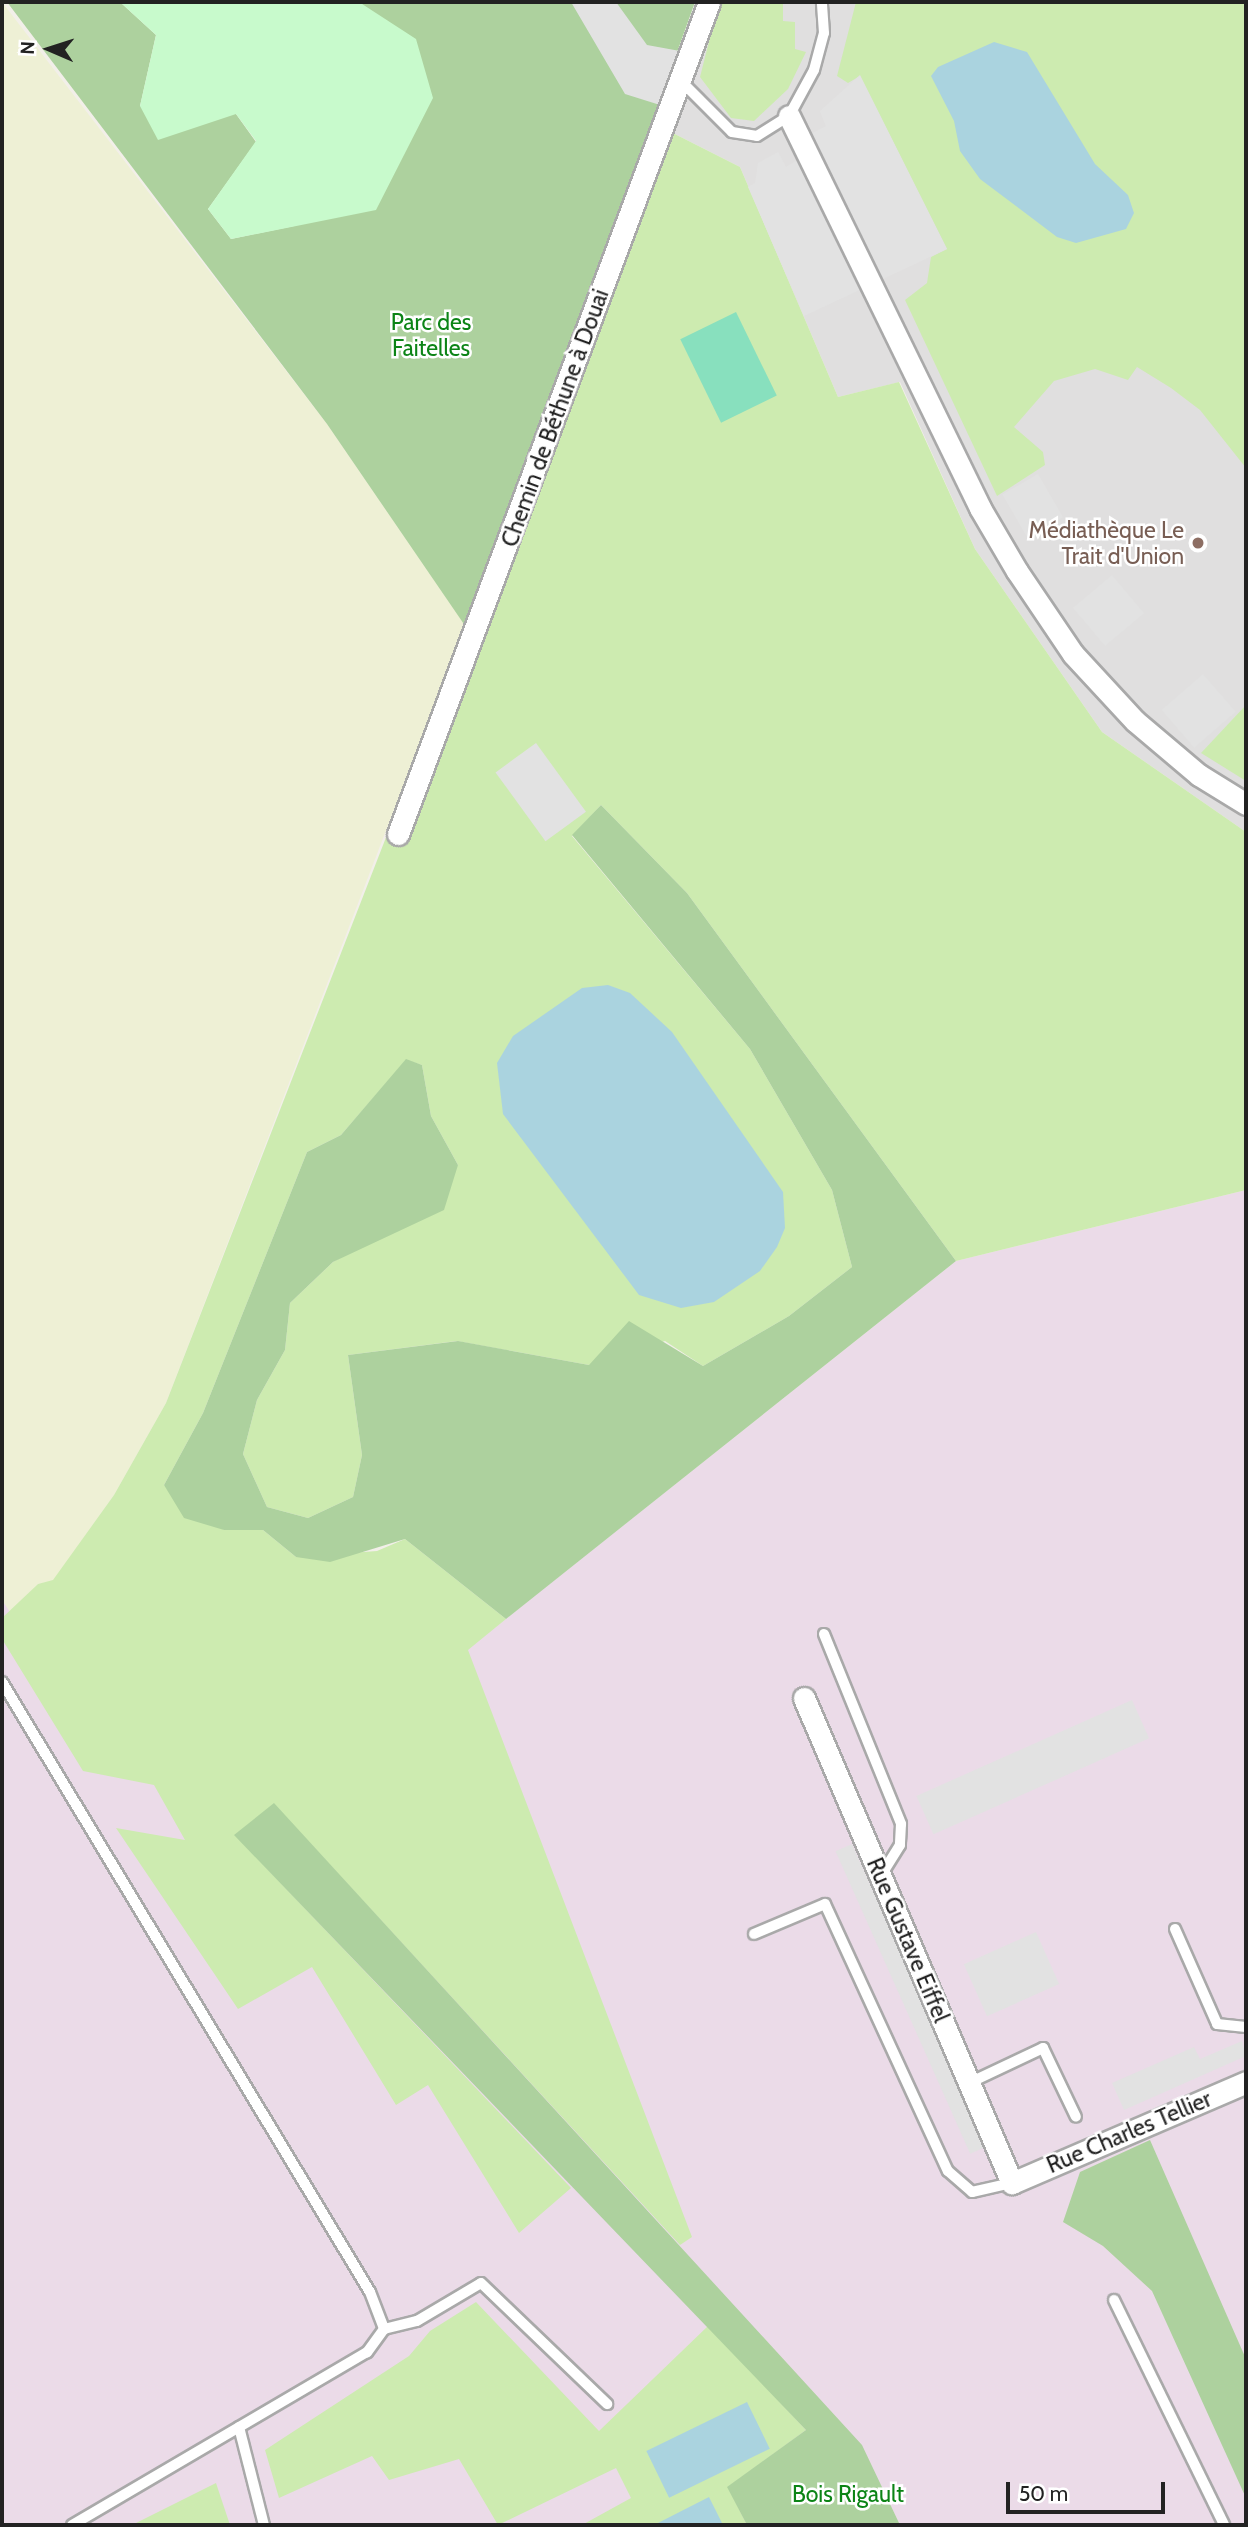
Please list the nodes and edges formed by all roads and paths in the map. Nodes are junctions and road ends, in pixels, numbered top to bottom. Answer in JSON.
{"nodes":[{"id":1,"x":709,"y":2,"type":"edge"},
{"id":2,"x":822,"y":2,"type":"edge"},
{"id":3,"x":681,"y":81,"type":"junction"},
{"id":4,"x":789,"y":116,"type":"junction"},
{"id":5,"x":1246,"y":804,"type":"edge"},
{"id":6,"x":398,"y":834,"type":"dead end"},
{"id":7,"x":824,"y":1634,"type":"dead end"},
{"id":8,"x":2,"y":1682,"type":"edge"},
{"id":9,"x":804,"y":1698,"type":"dead end"},
{"id":10,"x":881,"y":1876,"type":"junction"},
{"id":11,"x":1175,"y":1929,"type":"dead end"},
{"id":12,"x":754,"y":1934,"type":"dead end"},
{"id":13,"x":1246,"y":2027,"type":"edge"},
{"id":14,"x":1246,"y":2082,"type":"edge"},
{"id":15,"x":970,"y":2083,"type":"junction"},
{"id":16,"x":1076,"y":2116,"type":"dead end"},
{"id":17,"x":1012,"y":2183,"type":"junction"},
{"id":18,"x":1114,"y":2300,"type":"dead end"},
{"id":19,"x":384,"y":2329,"type":"junction"},
{"id":20,"x":607,"y":2404,"type":"dead end"},
{"id":21,"x":239,"y":2427,"type":"junction"},
{"id":22,"x":72,"y":2525,"type":"edge"},
{"id":23,"x":264,"y":2525,"type":"edge"},
{"id":24,"x":1224,"y":2525,"type":"edge"}],
"edges":[{"from":1,"to":3,"type":"street","name":"Chemin de Béthune à Douai"},
{"from":2,"to":4,"type":"lane"},
{"from":3,"to":4,"type":"lane"},
{"from":3,"to":6,"type":"street","name":"Chemin de Béthune à Douai"},
{"from":4,"to":5,"type":"street"},
{"from":7,"to":10,"type":"lane"},
{"from":8,"to":19,"type":"lane"},
{"from":9,"to":10,"type":"street","name":"Rue Gustave Eiffel"},
{"from":10,"to":15,"type":"street","name":"Rue Gustave Eiffel"},
{"from":11,"to":13,"type":"lane"},
{"from":12,"to":17,"type":"lane"},
{"from":14,"to":17,"type":"street","name":"Rue Charles Tellier"},
{"from":15,"to":16,"type":"lane"},
{"from":15,"to":17,"type":"street","name":"Rue Gustave Eiffel"},
{"from":18,"to":24,"type":"lane"},
{"from":19,"to":20,"type":"lane"},
{"from":19,"to":21,"type":"lane"},
{"from":21,"to":22,"type":"lane"},
{"from":21,"to":23,"type":"lane"}]}
